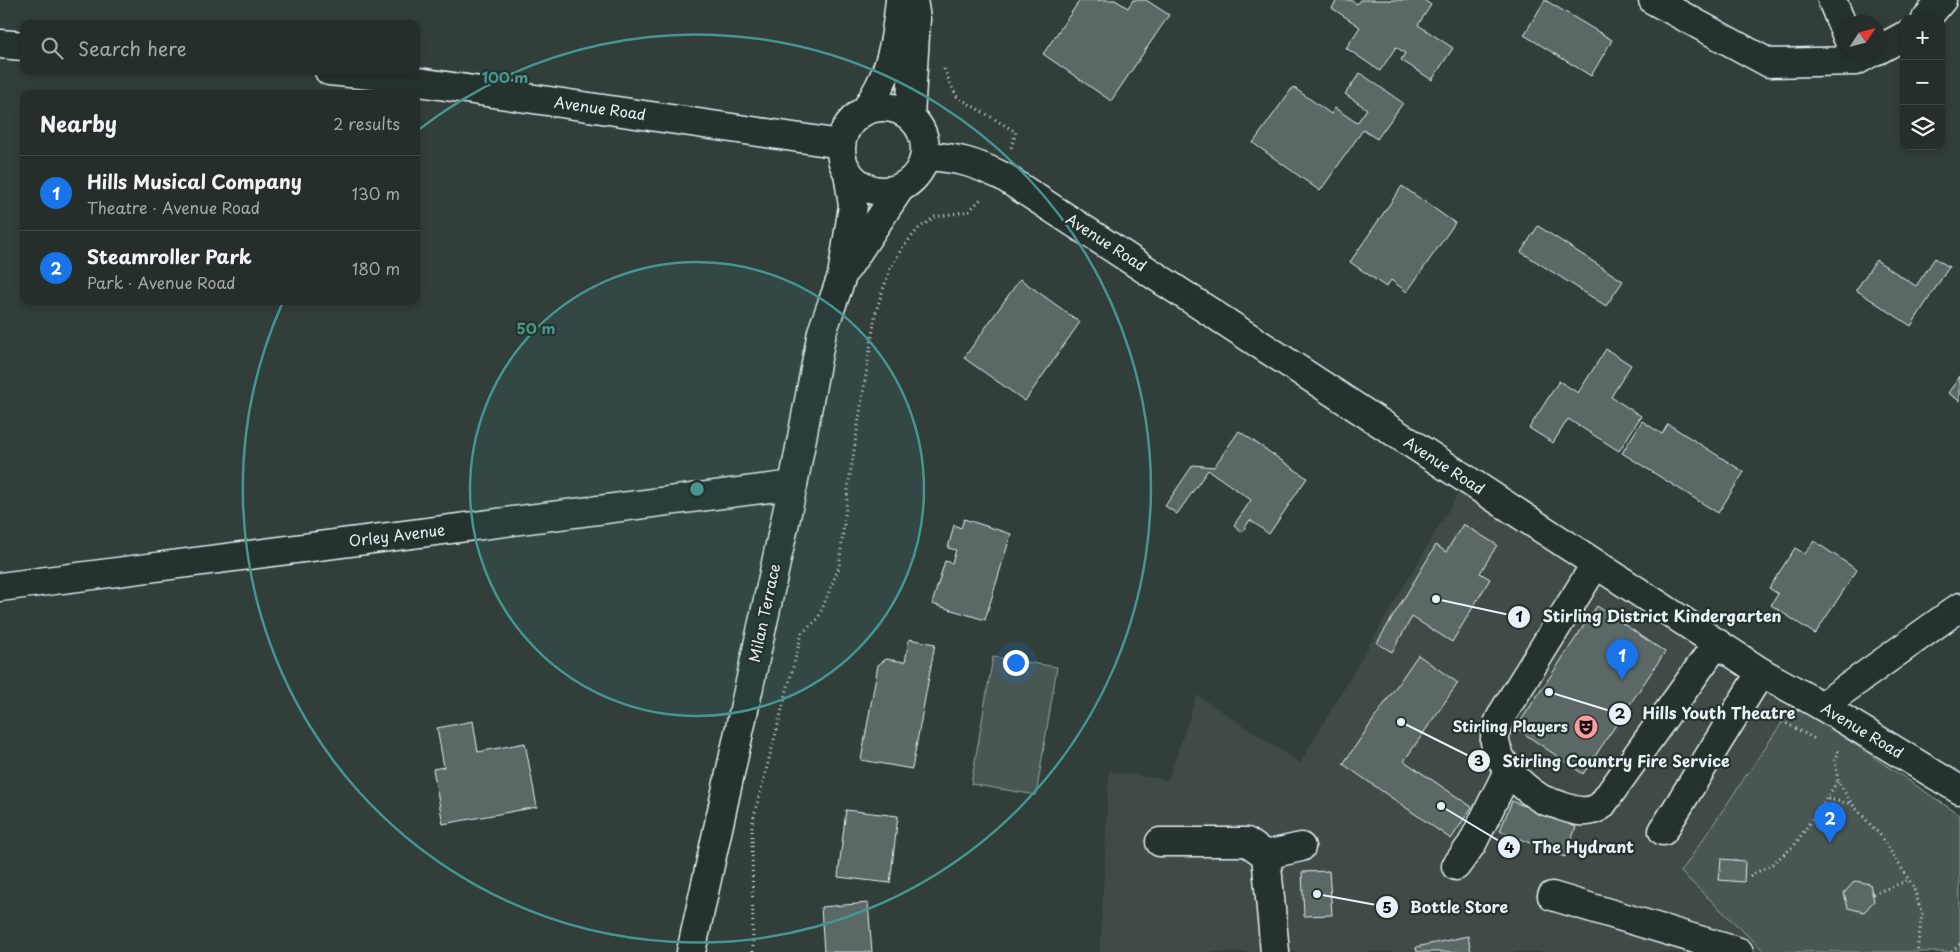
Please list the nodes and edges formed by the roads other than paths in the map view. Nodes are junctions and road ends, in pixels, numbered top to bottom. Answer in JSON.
{"nodes":[{"id":1,"x":900,"y":0,"type":"edge"},
{"id":2,"x":913,"y":0,"type":"edge"},
{"id":3,"x":1654,"y":0,"type":"edge"},
{"id":4,"x":1832,"y":0,"type":"edge"},
{"id":5,"x":1942,"y":0,"type":"edge"},
{"id":6,"x":1841,"y":15,"type":"edge"},
{"id":7,"x":1929,"y":15,"type":"edge"},
{"id":8,"x":1900,"y":37,"type":"edge"},
{"id":9,"x":1885,"y":43,"type":"edge"},
{"id":10,"x":0,"y":44,"type":"edge"},
{"id":11,"x":20,"y":46,"type":"edge"},
{"id":12,"x":1840,"y":54,"type":"edge"},
{"id":13,"x":370,"y":75,"type":"edge"},
{"id":14,"x":866,"y":110,"type":"junction"},
{"id":15,"x":910,"y":116,"type":"junction"},
{"id":16,"x":841,"y":144,"type":"junction"},
{"id":17,"x":925,"y":156,"type":"junction"},
{"id":18,"x":848,"y":172,"type":"junction"},
{"id":19,"x":900,"y":188,"type":"junction"},
{"id":20,"x":842,"y":276,"type":"junction"},
{"id":21,"x":793,"y":485,"type":"junction"},
{"id":22,"x":1595,"y":565,"type":"junction"},
{"id":23,"x":0,"y":587,"type":"edge"},
{"id":24,"x":1960,"y":607,"type":"edge"},
{"id":25,"x":1717,"y":643,"type":"junction"},
{"id":26,"x":1761,"y":672,"type":"junction"},
{"id":27,"x":1822,"y":706,"type":"junction"},
{"id":28,"x":1509,"y":769,"type":"junction"},
{"id":29,"x":1960,"y":790,"type":"edge"},
{"id":30,"x":1663,"y":831,"type":"dead end"},
{"id":31,"x":1160,"y":842,"type":"dead end"},
{"id":32,"x":1301,"y":847,"type":"dead end"},
{"id":33,"x":1266,"y":855,"type":"junction"},
{"id":34,"x":1456,"y":866,"type":"dead end"},
{"id":35,"x":1552,"y":896,"type":"dead end"},
{"id":36,"x":691,"y":952,"type":"edge"},
{"id":37,"x":1275,"y":952,"type":"edge"},
{"id":38,"x":1739,"y":952,"type":"edge"}],
"edges":[{"from":1,"to":14,"type":"street"},
{"from":2,"to":15,"type":"street"},
{"from":3,"to":12,"type":"street"},
{"from":4,"to":6,"type":"street"},
{"from":5,"to":7,"type":"street"},
{"from":8,"to":9,"type":"street"},
{"from":10,"to":11,"type":"street"},
{"from":13,"to":16,"type":"street","name":"Avenue Road"},
{"from":14,"to":15,"type":"street"},
{"from":14,"to":16,"type":"street"},
{"from":15,"to":17,"type":"street"},
{"from":16,"to":18,"type":"street"},
{"from":17,"to":19,"type":"street"},
{"from":17,"to":22,"type":"street","name":"Avenue Road"},
{"from":18,"to":19,"type":"street"},
{"from":18,"to":20,"type":"street","name":"Milan Terrace"},
{"from":19,"to":20,"type":"street","name":"Milan Terrace"},
{"from":20,"to":21,"type":"street","name":"Milan Terrace"},
{"from":21,"to":23,"type":"street","name":"Orley Avenue"},
{"from":21,"to":36,"type":"street","name":"Milan Terrace"},
{"from":22,"to":25,"type":"street","name":"Avenue Road"},
{"from":22,"to":28,"type":"street"},
{"from":24,"to":27,"type":"street"},
{"from":25,"to":26,"type":"street","name":"Avenue Road"},
{"from":25,"to":28,"type":"street"},
{"from":26,"to":27,"type":"street","name":"Avenue Road"},
{"from":26,"to":30,"type":"street"},
{"from":27,"to":29,"type":"street","name":"Avenue Road"},
{"from":28,"to":34,"type":"street"},
{"from":31,"to":33,"type":"street"},
{"from":32,"to":33,"type":"street"},
{"from":33,"to":37,"type":"street"},
{"from":35,"to":38,"type":"street"}]}
